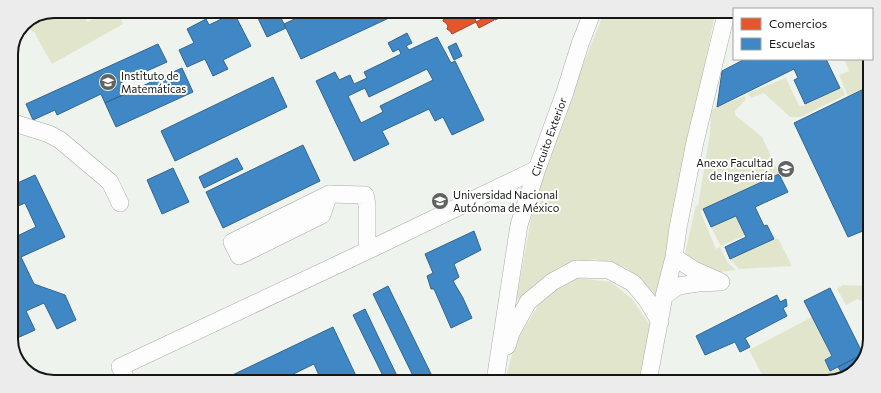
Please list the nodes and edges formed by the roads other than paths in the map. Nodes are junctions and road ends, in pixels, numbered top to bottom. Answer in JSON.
{"nodes":[{"id":1,"x":590,"y":18,"type":"edge"},
{"id":2,"x":725,"y":18,"type":"edge"},
{"id":3,"x":18,"y":124,"type":"edge"},
{"id":4,"x":537,"y":169,"type":"junction"},
{"id":5,"x":329,"y":194,"type":"junction"},
{"id":6,"x":120,"y":203,"type":"dead end"},
{"id":7,"x":367,"y":251,"type":"junction"},
{"id":8,"x":674,"y":257,"type":"junction"},
{"id":9,"x":664,"y":296,"type":"junction"},
{"id":10,"x":660,"y":322,"type":"junction"},
{"id":11,"x":124,"y":375,"type":"edge"},
{"id":12,"x":496,"y":375,"type":"edge"},
{"id":13,"x":497,"y":375,"type":"edge"},
{"id":14,"x":649,"y":375,"type":"edge"}],
"edges":[{"from":1,"to":4,"type":"street","name":"Circuito Exterior"},
{"from":2,"to":8,"type":"street"},
{"from":3,"to":6,"type":"street"},
{"from":4,"to":7,"type":"street"},
{"from":4,"to":12,"type":"street","name":"Circuito Exterior"},
{"from":5,"to":5,"type":"street"},
{"from":5,"to":7,"type":"street"},
{"from":7,"to":11,"type":"street"},
{"from":8,"to":9,"type":"street"},
{"from":8,"to":9,"type":"street"},
{"from":9,"to":10,"type":"street"},
{"from":10,"to":13,"type":"street"},
{"from":10,"to":14,"type":"street"}]}
